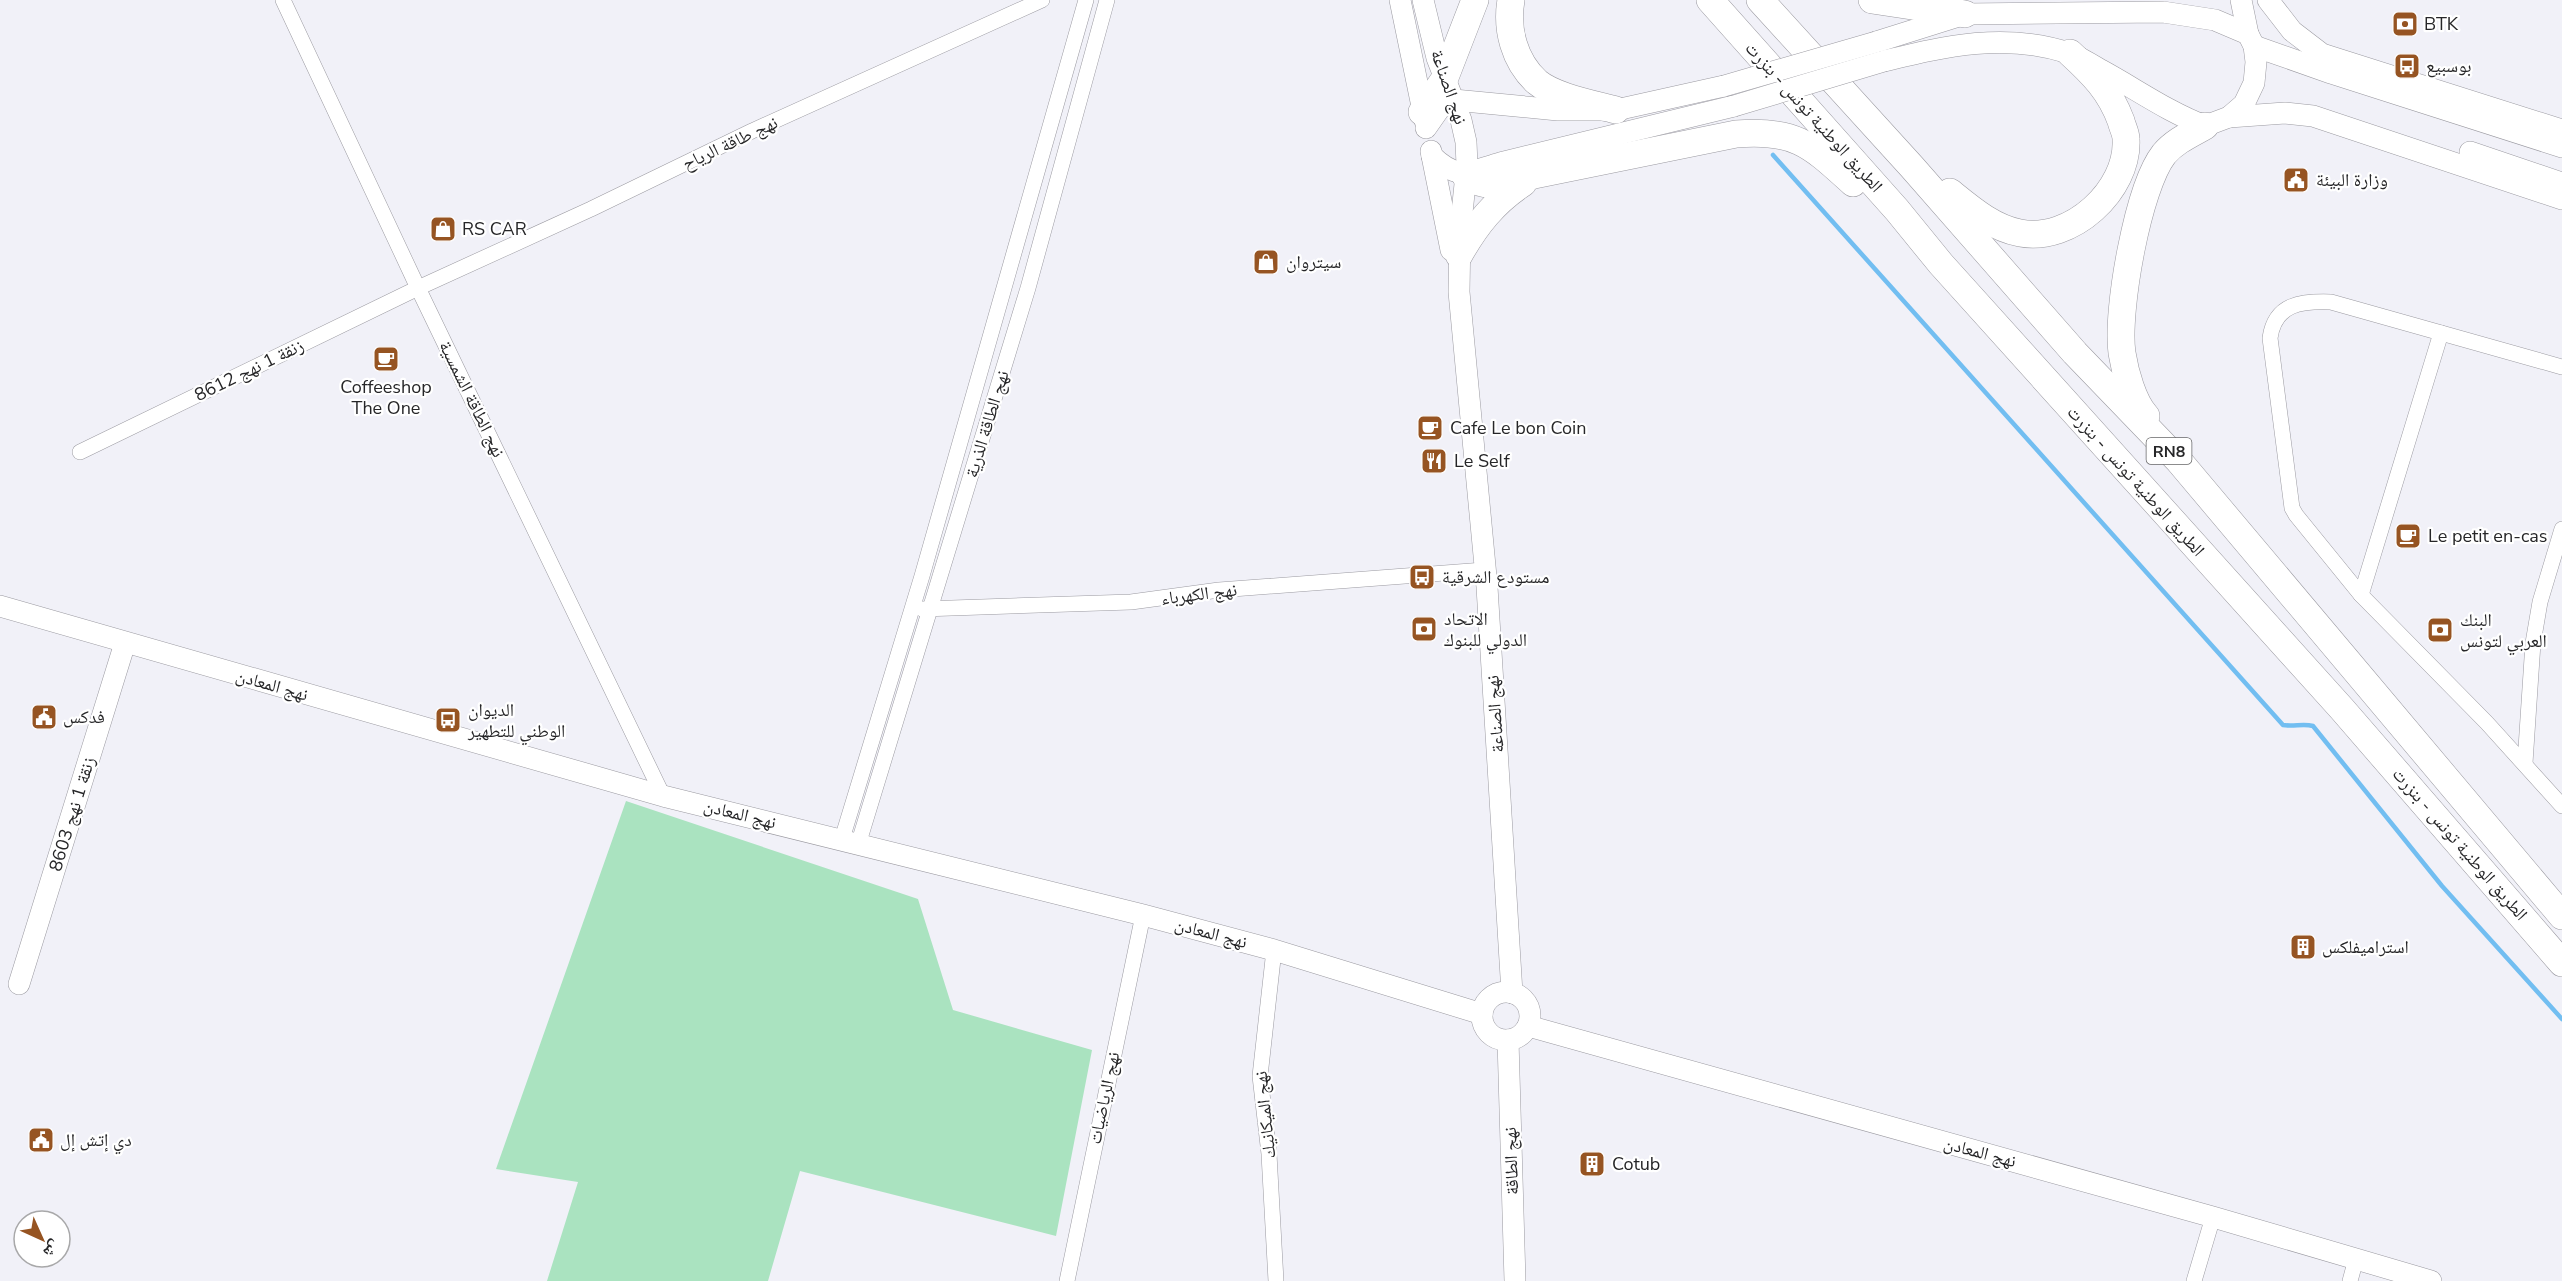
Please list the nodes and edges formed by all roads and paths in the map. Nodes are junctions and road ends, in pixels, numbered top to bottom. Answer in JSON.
{"nodes":[{"id":1,"x":283,"y":0,"type":"edge"},
{"id":2,"x":1042,"y":0,"type":"edge"},
{"id":3,"x":1086,"y":0,"type":"edge"},
{"id":4,"x":1107,"y":0,"type":"edge"},
{"id":5,"x":1400,"y":0,"type":"edge"},
{"id":6,"x":1423,"y":0,"type":"edge"},
{"id":7,"x":1474,"y":0,"type":"edge"},
{"id":8,"x":1511,"y":0,"type":"edge"},
{"id":9,"x":1703,"y":0,"type":"edge"},
{"id":10,"x":1710,"y":0,"type":"edge"},
{"id":11,"x":1760,"y":0,"type":"edge"},
{"id":12,"x":1872,"y":0,"type":"edge"},
{"id":13,"x":2002,"y":0,"type":"edge"},
{"id":14,"x":2241,"y":0,"type":"edge"},
{"id":15,"x":2268,"y":0,"type":"edge"},
{"id":16,"x":1956,"y":7,"type":"edge"},
{"id":17,"x":1729,"y":21,"type":"junction"},
{"id":18,"x":2251,"y":40,"type":"junction"},
{"id":19,"x":1880,"y":52,"type":"junction"},
{"id":20,"x":2070,"y":53,"type":"junction"},
{"id":21,"x":1449,"y":90,"type":"junction"},
{"id":22,"x":1616,"y":110,"type":"junction"},
{"id":23,"x":2263,"y":113,"type":"junction"},
{"id":24,"x":1424,"y":120,"type":"junction"},
{"id":25,"x":2217,"y":122,"type":"junction"},
{"id":26,"x":2562,"y":130,"type":"edge"},
{"id":27,"x":2562,"y":147,"type":"edge"},
{"id":28,"x":1432,"y":156,"type":"junction"},
{"id":29,"x":1912,"y":167,"type":"junction"},
{"id":30,"x":1465,"y":175,"type":"junction"},
{"id":31,"x":1534,"y":175,"type":"junction"},
{"id":32,"x":2562,"y":183,"type":"edge"},
{"id":33,"x":2562,"y":198,"type":"edge"},
{"id":34,"x":1459,"y":255,"type":"junction"},
{"id":35,"x":1941,"y":264,"type":"junction"},
{"id":36,"x":418,"y":288,"type":"junction"},
{"id":37,"x":1459,"y":292,"type":"junction"},
{"id":38,"x":2441,"y":333,"type":"junction"},
{"id":39,"x":2562,"y":367,"type":"edge"},
{"id":40,"x":80,"y":452,"type":"dead end"},
{"id":41,"x":2179,"y":461,"type":"junction"},
{"id":42,"x":2562,"y":529,"type":"edge"},
{"id":43,"x":1484,"y":570,"type":"junction"},
{"id":44,"x":2361,"y":595,"type":"junction"},
{"id":45,"x":0,"y":606,"type":"edge"},
{"id":46,"x":913,"y":608,"type":"junction"},
{"id":47,"x":932,"y":609,"type":"junction"},
{"id":48,"x":125,"y":644,"type":"junction"},
{"id":49,"x":2525,"y":763,"type":"junction"},
{"id":50,"x":663,"y":796,"type":"junction"},
{"id":51,"x":2562,"y":806,"type":"edge"},
{"id":52,"x":850,"y":842,"type":"junction"},
{"id":53,"x":1143,"y":915,"type":"junction"},
{"id":54,"x":2562,"y":916,"type":"edge"},
{"id":55,"x":1274,"y":950,"type":"junction"},
{"id":56,"x":2562,"y":963,"type":"edge"},
{"id":57,"x":19,"y":984,"type":"dead end"},
{"id":58,"x":1512,"y":993,"type":"junction"},
{"id":59,"x":1482,"y":1014,"type":"junction"},
{"id":60,"x":1528,"y":1026,"type":"junction"},
{"id":61,"x":1508,"y":1040,"type":"junction"},
{"id":62,"x":2213,"y":1217,"type":"junction"},
{"id":63,"x":2356,"y":1259,"type":"junction"},
{"id":64,"x":1067,"y":1281,"type":"edge"},
{"id":65,"x":1276,"y":1281,"type":"edge"},
{"id":66,"x":1515,"y":1281,"type":"edge"},
{"id":67,"x":2194,"y":1281,"type":"edge"},
{"id":68,"x":2350,"y":1281,"type":"edge"},
{"id":69,"x":2431,"y":1281,"type":"edge"}],
"edges":[{"from":1,"to":36,"type":"street","name":"نهج الطاقة الشمسية"},
{"from":2,"to":36,"type":"street","name":"نهج طاقة الرياح"},
{"from":3,"to":46,"type":"street","name":"نهج الطاقة الذرية"},
{"from":4,"to":47,"type":"street","name":"نهج الطاقة الذرية"},
{"from":5,"to":24,"type":"street","name":"نهج الصناعة"},
{"from":6,"to":21,"type":"street","name":"نهج الصناعة"},
{"from":7,"to":21,"type":"highway"},
{"from":8,"to":22,"type":"highway"},
{"from":9,"to":17,"type":"highway"},
{"from":10,"to":17,"type":"highway","name":"الطريق الوطنية تونس - بنزرت","number":"RN8"},
{"from":11,"to":29,"type":"highway","name":"الطريق الوطنية تونس - بنزرت","number":"RN8"},
{"from":12,"to":16,"type":"highway"},
{"from":13,"to":16,"type":"street"},
{"from":14,"to":18,"type":"street"},
{"from":15,"to":26,"type":"street"},
{"from":16,"to":18,"type":"street"},
{"from":16,"to":19,"type":"street"},
{"from":17,"to":35,"type":"highway","name":"الطريق الوطنية تونس - بنزرت","number":"RN8"},
{"from":18,"to":25,"type":"street"},
{"from":18,"to":27,"type":"street"},
{"from":19,"to":20,"type":"street"},
{"from":19,"to":22,"type":"street","bridge":true},
{"from":19,"to":30,"type":"street","bridge":true},
{"from":20,"to":25,"type":"street"},
{"from":20,"to":29,"type":"highway"},
{"from":21,"to":22,"type":"street"},
{"from":21,"to":24,"type":"highway"},
{"from":21,"to":30,"type":"street","name":"نهج الصناعة"},
{"from":23,"to":25,"type":"street"},
{"from":23,"to":32,"type":"street"},
{"from":23,"to":33,"type":"street"},
{"from":24,"to":28,"type":"street","name":"نهج الصناعة"},
{"from":25,"to":41,"type":"highway"},
{"from":28,"to":30,"type":"street"},
{"from":28,"to":37,"type":"street","name":"نهج الصناعة"},
{"from":29,"to":41,"type":"highway","name":"الطريق الوطنية تونس - بنزرت","number":"RN8"},
{"from":30,"to":31,"type":"highway"},
{"from":30,"to":34,"type":"street","name":"نهج الصناعة"},
{"from":31,"to":34,"type":"highway"},
{"from":31,"to":35,"type":"highway"},
{"from":34,"to":37,"type":"street","name":"نهج الصناعة"},
{"from":35,"to":56,"type":"highway","name":"الطريق الوطنية تونس - بنزرت","number":"RN8"},
{"from":36,"to":40,"type":"street","name":"زنقة 1 نهج 8612"},
{"from":36,"to":50,"type":"street","name":"نهج الطاقة الشمسية"},
{"from":37,"to":43,"type":"street","name":"نهج الصناعة"},
{"from":38,"to":39,"type":"street"},
{"from":38,"to":44,"type":"street"},
{"from":38,"to":44,"type":"street"},
{"from":41,"to":54,"type":"highway","name":"الطريق الوطنية تونس - بنزرت","number":"RN8"},
{"from":42,"to":49,"type":"street"},
{"from":43,"to":47,"type":"street","name":"نهج الكهرباء"},
{"from":43,"to":58,"type":"street","name":"نهج الصناعة"},
{"from":44,"to":49,"type":"street"},
{"from":45,"to":48,"type":"street","name":"نهج المعادن"},
{"from":46,"to":47,"type":"street","name":"نهج الكهرباء"},
{"from":46,"to":52,"type":"street","name":"نهج الطاقة الذرية"},
{"from":47,"to":52,"type":"street","name":"نهج الطاقة الذرية"},
{"from":48,"to":50,"type":"street","name":"نهج المعادن"},
{"from":48,"to":57,"type":"street","name":"زنقة 1 نهج 8603"},
{"from":49,"to":51,"type":"street"},
{"from":50,"to":52,"type":"street","name":"نهج المعادن"},
{"from":52,"to":53,"type":"street","name":"نهج المعادن"},
{"from":53,"to":55,"type":"street","name":"نهج المعادن"},
{"from":53,"to":64,"type":"street","name":"نهج الرياضيات"},
{"from":55,"to":59,"type":"street","name":"نهج المعادن"},
{"from":55,"to":65,"type":"street","name":"نهج الميكانيك"},
{"from":58,"to":59,"type":"street"},
{"from":58,"to":60,"type":"street"},
{"from":59,"to":61,"type":"street"},
{"from":60,"to":61,"type":"street"},
{"from":60,"to":62,"type":"street","name":"نهج المعادن"},
{"from":61,"to":66,"type":"street","name":"نهج الطاقة"},
{"from":62,"to":63,"type":"street","name":"نهج المعادن"},
{"from":62,"to":67,"type":"street"},
{"from":63,"to":68,"type":"street"},
{"from":63,"to":69,"type":"street","name":"نهج المعادن"}]}
